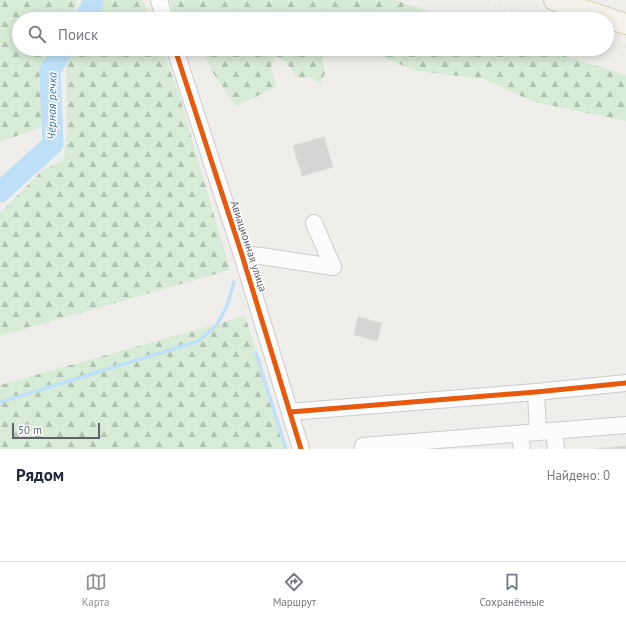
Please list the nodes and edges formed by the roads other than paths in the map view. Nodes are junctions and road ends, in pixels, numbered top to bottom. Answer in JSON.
{"nodes":[{"id":1,"x":159,"y":0,"type":"edge"},
{"id":2,"x":554,"y":0,"type":"edge"},
{"id":3,"x":597,"y":0,"type":"edge"},
{"id":4,"x":626,"y":10,"type":"edge"},
{"id":5,"x":163,"y":12,"type":"edge"},
{"id":6,"x":590,"y":12,"type":"edge"},
{"id":7,"x":614,"y":20,"type":"edge"},
{"id":8,"x":626,"y":24,"type":"edge"},
{"id":9,"x":177,"y":56,"type":"edge"},
{"id":10,"x":314,"y":223,"type":"dead end"},
{"id":11,"x":242,"y":255,"type":"junction"},
{"id":12,"x":626,"y":383,"type":"edge"},
{"id":13,"x":536,"y":392,"type":"junction"},
{"id":14,"x":290,"y":412,"type":"junction"},
{"id":15,"x":626,"y":425,"type":"edge"},
{"id":16,"x":546,"y":431,"type":"junction"},
{"id":17,"x":521,"y":441,"type":"edge"},
{"id":18,"x":301,"y":449,"type":"edge"},
{"id":19,"x":364,"y":449,"type":"edge"},
{"id":20,"x":556,"y":449,"type":"edge"}],
"edges":[{"from":1,"to":5,"type":"street"},
{"from":2,"to":6,"type":"main road"},
{"from":3,"to":4,"type":"main road"},
{"from":7,"to":8,"type":"main road"},
{"from":9,"to":11,"type":"street","name":"Авиационная улица"},
{"from":10,"to":11,"type":"street"},
{"from":11,"to":14,"type":"street","name":"Авиационная улица"},
{"from":12,"to":13,"type":"street"},
{"from":13,"to":14,"type":"street"},
{"from":13,"to":16,"type":"street"},
{"from":14,"to":18,"type":"street","name":"Авиационная улица"},
{"from":15,"to":16,"type":"street"},
{"from":16,"to":17,"type":"street"},
{"from":16,"to":20,"type":"street"},
{"from":17,"to":19,"type":"street"}]}
